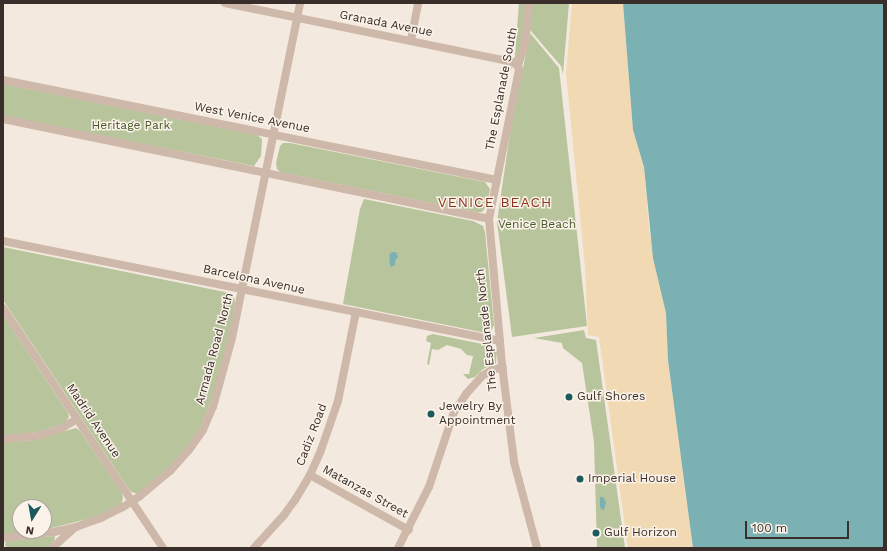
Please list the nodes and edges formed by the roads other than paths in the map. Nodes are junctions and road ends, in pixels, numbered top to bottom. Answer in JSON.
{"nodes":[{"id":1,"x":225,"y":3,"type":"edge"},
{"id":2,"x":300,"y":3,"type":"edge"},
{"id":3,"x":418,"y":3,"type":"edge"},
{"id":4,"x":529,"y":3,"type":"edge"},
{"id":5,"x":297,"y":19,"type":"junction"},
{"id":6,"x":410,"y":40,"type":"junction"},
{"id":7,"x":518,"y":66,"type":"junction"},
{"id":8,"x":3,"y":80,"type":"edge"},
{"id":9,"x":3,"y":120,"type":"edge"},
{"id":10,"x":273,"y":134,"type":"junction"},
{"id":11,"x":265,"y":172,"type":"junction"},
{"id":12,"x":497,"y":180,"type":"junction"},
{"id":13,"x":489,"y":219,"type":"junction"},
{"id":14,"x":3,"y":241,"type":"edge"},
{"id":15,"x":242,"y":289,"type":"junction"},
{"id":16,"x":3,"y":308,"type":"edge"},
{"id":17,"x":356,"y":312,"type":"junction"},
{"id":18,"x":500,"y":341,"type":"junction"},
{"id":19,"x":503,"y":368,"type":"junction"},
{"id":20,"x":77,"y":419,"type":"junction"},
{"id":21,"x":3,"y":439,"type":"edge"},
{"id":22,"x":310,"y":475,"type":"junction"},
{"id":23,"x":132,"y":502,"type":"junction"},
{"id":24,"x":76,"y":527,"type":"junction"},
{"id":25,"x":409,"y":530,"type":"junction"},
{"id":26,"x":3,"y":538,"type":"edge"},
{"id":27,"x":52,"y":548,"type":"edge"},
{"id":28,"x":163,"y":548,"type":"edge"},
{"id":29,"x":254,"y":548,"type":"edge"},
{"id":30,"x":398,"y":548,"type":"edge"},
{"id":31,"x":538,"y":548,"type":"edge"}],
"edges":[{"from":1,"to":5,"type":"street","name":"Granada Avenue"},
{"from":2,"to":5,"type":"street","name":"Armada Road North"},
{"from":3,"to":6,"type":"street"},
{"from":4,"to":7,"type":"street","name":"The Esplanade South"},
{"from":5,"to":6,"type":"street","name":"Granada Avenue"},
{"from":5,"to":10,"type":"street","name":"Armada Road North"},
{"from":6,"to":7,"type":"street","name":"Granada Avenue"},
{"from":7,"to":12,"type":"street","name":"The Esplanade South"},
{"from":8,"to":10,"type":"street","name":"West Venice Avenue"},
{"from":9,"to":11,"type":"street"},
{"from":10,"to":11,"type":"street","name":"Armada Road North"},
{"from":10,"to":12,"type":"street","name":"West Venice Avenue"},
{"from":11,"to":13,"type":"street"},
{"from":11,"to":15,"type":"street","name":"Armada Road North"},
{"from":12,"to":13,"type":"street","name":"The Esplanade North"},
{"from":13,"to":18,"type":"street","name":"The Esplanade North"},
{"from":14,"to":15,"type":"street","name":"Barcelona Avenue"},
{"from":15,"to":17,"type":"street","name":"Barcelona Avenue"},
{"from":15,"to":23,"type":"street","name":"Armada Road North"},
{"from":16,"to":20,"type":"street","name":"Madrid Avenue"},
{"from":17,"to":18,"type":"street","name":"Barcelona Avenue"},
{"from":17,"to":22,"type":"street","name":"Cadiz Road"},
{"from":18,"to":19,"type":"street","name":"The Esplanade North"},
{"from":19,"to":25,"type":"street"},
{"from":19,"to":31,"type":"street","name":"The Esplanade North"},
{"from":20,"to":21,"type":"street"},
{"from":20,"to":23,"type":"street","name":"Madrid Avenue"},
{"from":22,"to":25,"type":"street","name":"Matanzas Street"},
{"from":22,"to":29,"type":"street","name":"Cadiz Road"},
{"from":23,"to":24,"type":"street","name":"Armada Road North"},
{"from":23,"to":28,"type":"street","name":"Madrid Avenue"},
{"from":24,"to":26,"type":"street","name":"Armada Road North"},
{"from":24,"to":27,"type":"street"},
{"from":25,"to":30,"type":"street"}]}
